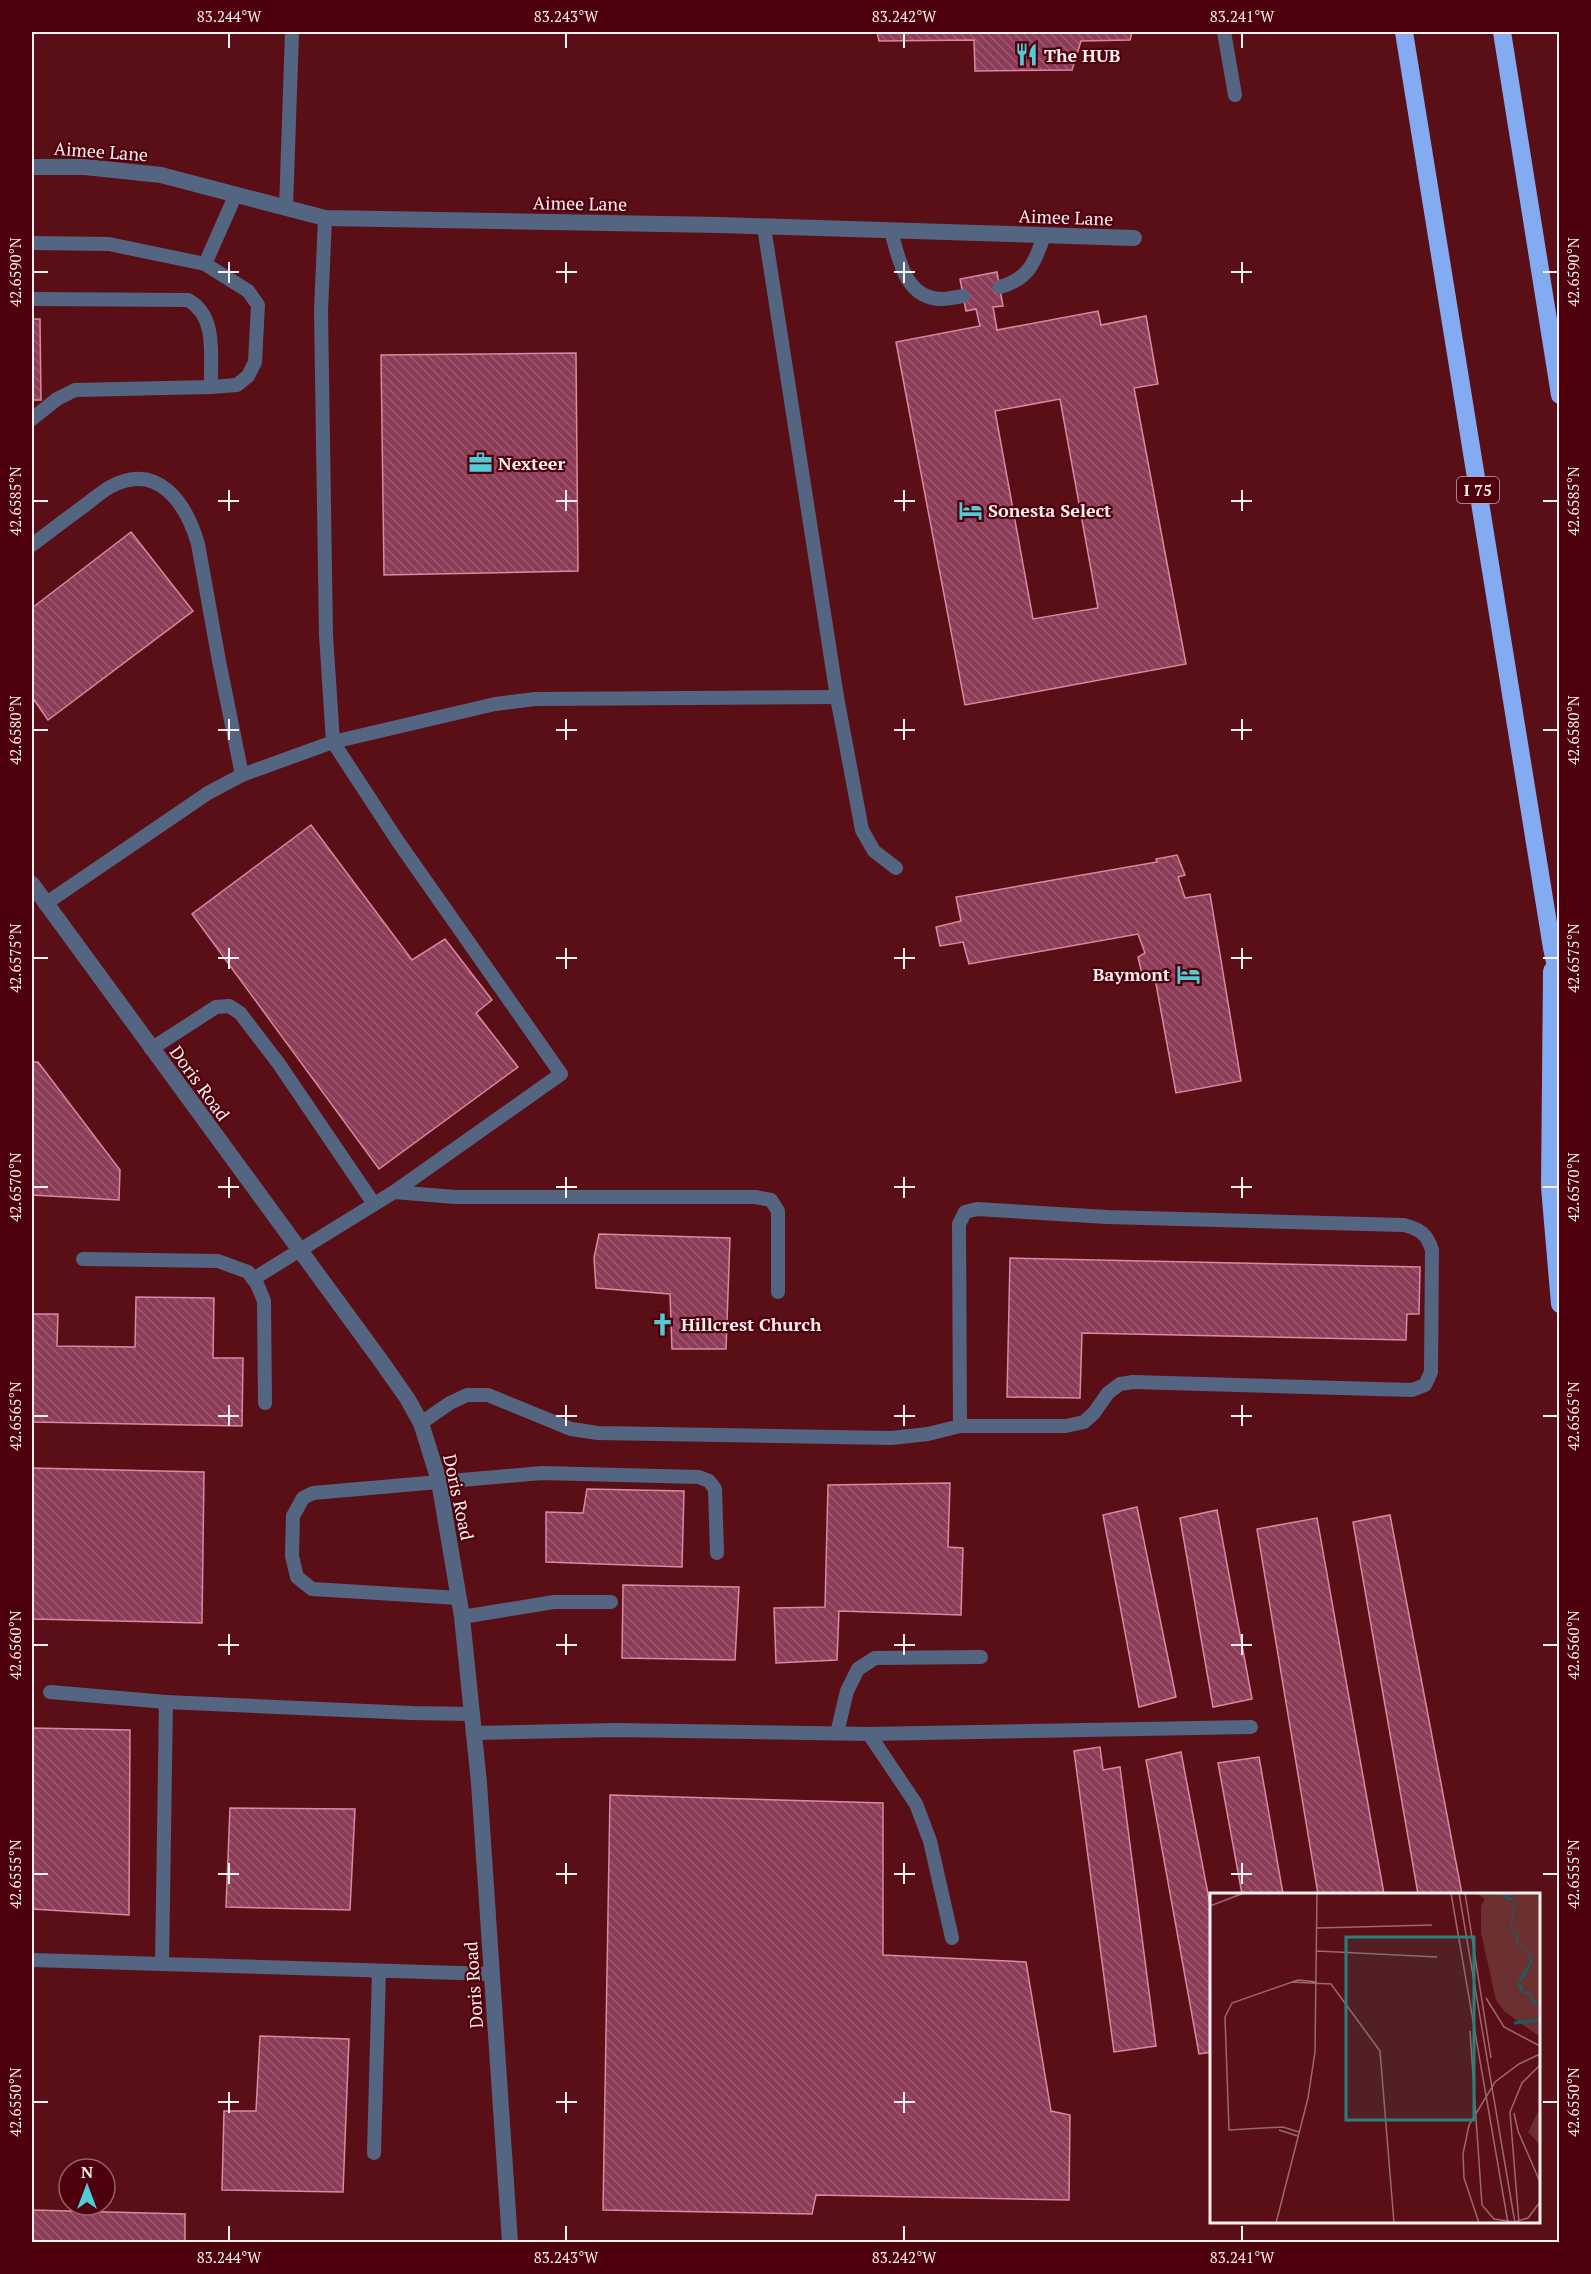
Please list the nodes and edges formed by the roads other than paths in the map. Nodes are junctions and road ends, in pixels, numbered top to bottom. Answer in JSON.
{"nodes":[{"id":1,"x":292,"y":32,"type":"edge"},
{"id":2,"x":1224,"y":32,"type":"edge"},
{"id":3,"x":1404,"y":32,"type":"edge"},
{"id":4,"x":1502,"y":32,"type":"edge"},
{"id":5,"x":1235,"y":95,"type":"dead end"},
{"id":6,"x":32,"y":167,"type":"edge"},
{"id":7,"x":236,"y":194,"type":"junction"},
{"id":8,"x":286,"y":208,"type":"junction"},
{"id":9,"x":325,"y":218,"type":"junction"},
{"id":10,"x":764,"y":227,"type":"junction"},
{"id":11,"x":891,"y":231,"type":"junction"},
{"id":12,"x":1044,"y":236,"type":"junction"},
{"id":13,"x":1134,"y":238,"type":"dead end"},
{"id":14,"x":32,"y":243,"type":"edge"},
{"id":15,"x":206,"y":264,"type":"junction"},
{"id":16,"x":1000,"y":287,"type":"dead end"},
{"id":17,"x":963,"y":296,"type":"dead end"},
{"id":18,"x":32,"y":299,"type":"edge"},
{"id":19,"x":210,"y":387,"type":"junction"},
{"id":20,"x":1560,"y":395,"type":"edge"},
{"id":21,"x":32,"y":405,"type":"edge"},
{"id":22,"x":49,"y":405,"type":"junction"},
{"id":23,"x":32,"y":419,"type":"edge"},
{"id":24,"x":32,"y":545,"type":"edge"},
{"id":25,"x":837,"y":697,"type":"junction"},
{"id":26,"x":333,"y":742,"type":"junction"},
{"id":27,"x":242,"y":775,"type":"junction"},
{"id":28,"x":896,"y":868,"type":"dead end"},
{"id":29,"x":32,"y":884,"type":"edge"},
{"id":30,"x":45,"y":904,"type":"junction"},
{"id":31,"x":1552,"y":948,"type":"junction"},
{"id":32,"x":1560,"y":984,"type":"edge"},
{"id":33,"x":151,"y":1050,"type":"junction"},
{"id":34,"x":394,"y":1192,"type":"junction"},
{"id":35,"x":374,"y":1204,"type":"junction"},
{"id":36,"x":298,"y":1250,"type":"junction"},
{"id":37,"x":83,"y":1259,"type":"dead end"},
{"id":38,"x":253,"y":1279,"type":"junction"},
{"id":39,"x":778,"y":1292,"type":"dead end"},
{"id":40,"x":1560,"y":1304,"type":"edge"},
{"id":41,"x":265,"y":1403,"type":"dead end"},
{"id":42,"x":421,"y":1423,"type":"junction"},
{"id":43,"x":960,"y":1426,"type":"junction"},
{"id":44,"x":440,"y":1481,"type":"junction"},
{"id":45,"x":717,"y":1553,"type":"dead end"},
{"id":46,"x":459,"y":1598,"type":"junction"},
{"id":47,"x":611,"y":1602,"type":"dead end"},
{"id":48,"x":462,"y":1617,"type":"junction"},
{"id":49,"x":981,"y":1657,"type":"dead end"},
{"id":50,"x":50,"y":1692,"type":"dead end"},
{"id":51,"x":166,"y":1702,"type":"junction"},
{"id":52,"x":471,"y":1714,"type":"junction"},
{"id":53,"x":1251,"y":1727,"type":"dead end"},
{"id":54,"x":473,"y":1733,"type":"junction"},
{"id":55,"x":837,"y":1733,"type":"junction"},
{"id":56,"x":869,"y":1734,"type":"junction"},
{"id":57,"x":952,"y":1938,"type":"dead end"},
{"id":58,"x":33,"y":1960,"type":"edge"},
{"id":59,"x":162,"y":1964,"type":"junction"},
{"id":60,"x":379,"y":1971,"type":"junction"},
{"id":61,"x":492,"y":1974,"type":"junction"},
{"id":62,"x":374,"y":2153,"type":"dead end"},
{"id":63,"x":510,"y":2242,"type":"edge"}],
"edges":[{"from":1,"to":8,"type":"lane"},
{"from":2,"to":5,"type":"lane"},
{"from":3,"to":31,"type":"highway","number":"I 75"},
{"from":4,"to":20,"type":"highway"},
{"from":6,"to":7,"type":"street","name":"Aimee Lane"},
{"from":7,"to":8,"type":"street","name":"Aimee Lane"},
{"from":7,"to":15,"type":"lane"},
{"from":8,"to":9,"type":"street","name":"Aimee Lane"},
{"from":9,"to":10,"type":"street","name":"Aimee Lane"},
{"from":9,"to":26,"type":"lane"},
{"from":10,"to":11,"type":"street","name":"Aimee Lane"},
{"from":10,"to":25,"type":"lane"},
{"from":11,"to":12,"type":"street","name":"Aimee Lane"},
{"from":11,"to":17,"type":"lane"},
{"from":12,"to":13,"type":"street","name":"Aimee Lane"},
{"from":12,"to":16,"type":"lane"},
{"from":14,"to":15,"type":"lane"},
{"from":15,"to":19,"type":"lane"},
{"from":18,"to":19,"type":"lane"},
{"from":19,"to":22,"type":"lane"},
{"from":21,"to":22,"type":"lane"},
{"from":22,"to":23,"type":"lane"},
{"from":24,"to":27,"type":"lane"},
{"from":25,"to":26,"type":"lane"},
{"from":25,"to":28,"type":"lane"},
{"from":26,"to":27,"type":"lane"},
{"from":26,"to":34,"type":"lane"},
{"from":27,"to":30,"type":"lane"},
{"from":29,"to":30,"type":"street","name":"Doris Road"},
{"from":30,"to":33,"type":"street","name":"Doris Road"},
{"from":31,"to":32,"type":"highway","number":"I 75"},
{"from":31,"to":40,"type":"highway"},
{"from":33,"to":35,"type":"lane"},
{"from":33,"to":36,"type":"street","name":"Doris Road"},
{"from":34,"to":35,"type":"lane"},
{"from":34,"to":39,"type":"lane"},
{"from":35,"to":36,"type":"lane"},
{"from":36,"to":38,"type":"lane"},
{"from":36,"to":42,"type":"street","name":"Doris Road"},
{"from":37,"to":38,"type":"lane"},
{"from":38,"to":41,"type":"lane"},
{"from":42,"to":43,"type":"lane"},
{"from":42,"to":44,"type":"street","name":"Doris Road"},
{"from":43,"to":43,"type":"lane"},
{"from":44,"to":45,"type":"lane"},
{"from":44,"to":46,"type":"street","name":"Doris Road"},
{"from":44,"to":46,"type":"lane"},
{"from":46,"to":48,"type":"street","name":"Doris Road"},
{"from":47,"to":48,"type":"lane"},
{"from":48,"to":52,"type":"street","name":"Doris Road"},
{"from":49,"to":55,"type":"lane"},
{"from":50,"to":51,"type":"lane"},
{"from":51,"to":52,"type":"lane"},
{"from":51,"to":59,"type":"lane"},
{"from":52,"to":54,"type":"street","name":"Doris Road"},
{"from":53,"to":56,"type":"lane"},
{"from":54,"to":55,"type":"lane"},
{"from":54,"to":61,"type":"street","name":"Doris Road"},
{"from":55,"to":56,"type":"lane"},
{"from":56,"to":57,"type":"lane"},
{"from":58,"to":59,"type":"lane"},
{"from":59,"to":60,"type":"lane"},
{"from":60,"to":61,"type":"lane"},
{"from":60,"to":62,"type":"lane"},
{"from":61,"to":63,"type":"street","name":"Doris Road"}]}
